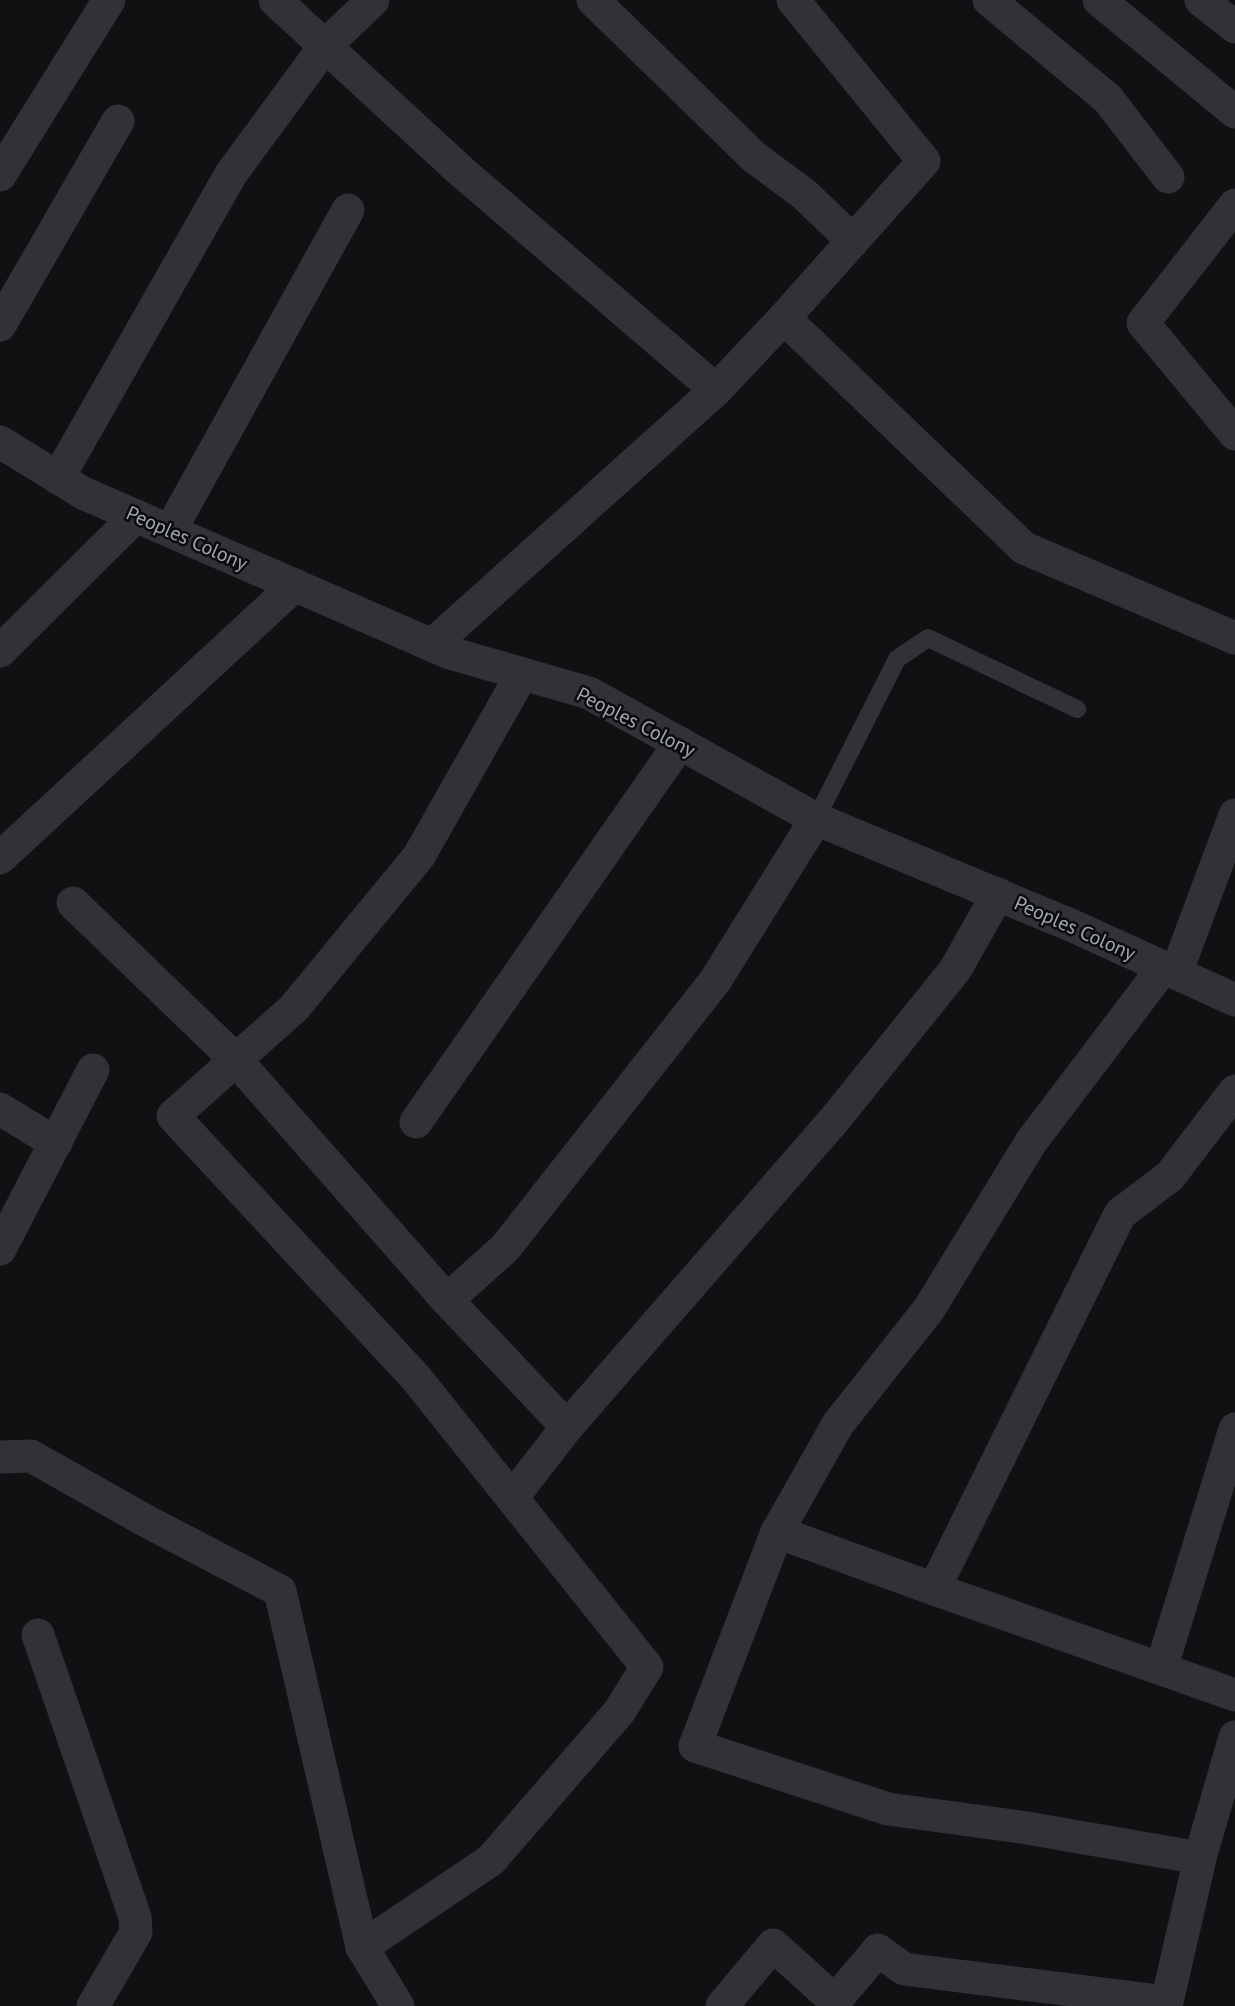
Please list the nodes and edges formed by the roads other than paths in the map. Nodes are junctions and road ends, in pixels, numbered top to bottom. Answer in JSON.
{"nodes":[{"id":1,"x":109,"y":0,"type":"edge"},
{"id":2,"x":275,"y":0,"type":"edge"},
{"id":3,"x":373,"y":0,"type":"edge"},
{"id":4,"x":593,"y":0,"type":"edge"},
{"id":5,"x":793,"y":0,"type":"edge"},
{"id":6,"x":989,"y":0,"type":"edge"},
{"id":7,"x":1099,"y":0,"type":"edge"},
{"id":8,"x":1201,"y":0,"type":"edge"},
{"id":9,"x":1235,"y":27,"type":"edge"},
{"id":10,"x":325,"y":46,"type":"junction"},
{"id":11,"x":1235,"y":112,"type":"edge"},
{"id":12,"x":118,"y":121,"type":"dead end"},
{"id":13,"x":0,"y":175,"type":"edge"},
{"id":14,"x":1168,"y":177,"type":"dead end"},
{"id":15,"x":1235,"y":205,"type":"edge"},
{"id":16,"x":348,"y":210,"type":"dead end"},
{"id":17,"x":853,"y":241,"type":"junction"},
{"id":18,"x":784,"y":318,"type":"junction"},
{"id":19,"x":0,"y":325,"type":"edge"},
{"id":20,"x":716,"y":390,"type":"junction"},
{"id":21,"x":1235,"y":434,"type":"edge"},
{"id":22,"x":0,"y":442,"type":"edge"},
{"id":23,"x":58,"y":478,"type":"junction"},
{"id":24,"x":136,"y":516,"type":"junction"},
{"id":25,"x":170,"y":531,"type":"junction"},
{"id":26,"x":296,"y":585,"type":"junction"},
{"id":27,"x":1235,"y":638,"type":"edge"},
{"id":28,"x":432,"y":645,"type":"junction"},
{"id":29,"x":0,"y":651,"type":"edge"},
{"id":30,"x":522,"y":674,"type":"junction"},
{"id":31,"x":1077,"y":709,"type":"dead end"},
{"id":32,"x":680,"y":744,"type":"junction"},
{"id":33,"x":1235,"y":815,"type":"edge"},
{"id":34,"x":816,"y":819,"type":"junction"},
{"id":35,"x":0,"y":858,"type":"edge"},
{"id":36,"x":998,"y":894,"type":"junction"},
{"id":37,"x":73,"y":903,"type":"dead end"},
{"id":38,"x":1170,"y":970,"type":"junction"},
{"id":39,"x":1235,"y":1000,"type":"edge"},
{"id":40,"x":236,"y":1060,"type":"junction"},
{"id":41,"x":93,"y":1070,"type":"dead end"},
{"id":42,"x":1235,"y":1090,"type":"edge"},
{"id":43,"x":0,"y":1109,"type":"edge"},
{"id":44,"x":416,"y":1122,"type":"dead end"},
{"id":45,"x":56,"y":1143,"type":"junction"},
{"id":46,"x":0,"y":1249,"type":"edge"},
{"id":47,"x":447,"y":1300,"type":"junction"},
{"id":48,"x":567,"y":1426,"type":"junction"},
{"id":49,"x":1235,"y":1429,"type":"edge"},
{"id":50,"x":0,"y":1457,"type":"edge"},
{"id":51,"x":512,"y":1498,"type":"junction"},
{"id":52,"x":777,"y":1532,"type":"junction"},
{"id":53,"x":934,"y":1589,"type":"junction"},
{"id":54,"x":38,"y":1635,"type":"dead end"},
{"id":55,"x":1161,"y":1669,"type":"junction"},
{"id":56,"x":1235,"y":1695,"type":"edge"},
{"id":57,"x":1235,"y":1737,"type":"edge"},
{"id":58,"x":1200,"y":1858,"type":"junction"},
{"id":59,"x":362,"y":1947,"type":"junction"},
{"id":60,"x":1167,"y":2004,"type":"edge"},
{"id":61,"x":93,"y":2006,"type":"edge"},
{"id":62,"x":398,"y":2006,"type":"edge"},
{"id":63,"x":722,"y":2006,"type":"edge"}],
"edges":[{"from":1,"to":13,"type":"street"},
{"from":2,"to":10,"type":"street"},
{"from":3,"to":10,"type":"street"},
{"from":4,"to":17,"type":"street"},
{"from":5,"to":17,"type":"street"},
{"from":6,"to":14,"type":"street"},
{"from":7,"to":11,"type":"street"},
{"from":8,"to":9,"type":"street"},
{"from":10,"to":20,"type":"street"},
{"from":10,"to":23,"type":"street"},
{"from":12,"to":19,"type":"street"},
{"from":15,"to":21,"type":"street"},
{"from":16,"to":25,"type":"street"},
{"from":17,"to":18,"type":"street"},
{"from":18,"to":20,"type":"street"},
{"from":18,"to":27,"type":"street"},
{"from":20,"to":28,"type":"street"},
{"from":22,"to":23,"type":"street","name":"Peoples Colony"},
{"from":23,"to":24,"type":"street","name":"Peoples Colony"},
{"from":24,"to":25,"type":"street","name":"Peoples Colony"},
{"from":24,"to":29,"type":"street"},
{"from":25,"to":26,"type":"street","name":"Peoples Colony"},
{"from":26,"to":28,"type":"street","name":"Peoples Colony"},
{"from":26,"to":35,"type":"street"},
{"from":28,"to":30,"type":"street","name":"Peoples Colony"},
{"from":30,"to":32,"type":"street","name":"Peoples Colony"},
{"from":30,"to":40,"type":"street"},
{"from":31,"to":34,"type":"lane"},
{"from":32,"to":34,"type":"street","name":"Peoples Colony"},
{"from":32,"to":44,"type":"street"},
{"from":33,"to":38,"type":"street"},
{"from":34,"to":36,"type":"street","name":"Peoples Colony"},
{"from":34,"to":47,"type":"street"},
{"from":36,"to":38,"type":"street","name":"Peoples Colony"},
{"from":36,"to":48,"type":"street"},
{"from":37,"to":40,"type":"street"},
{"from":38,"to":39,"type":"street","name":"Peoples Colony"},
{"from":38,"to":52,"type":"street"},
{"from":40,"to":47,"type":"street"},
{"from":40,"to":51,"type":"street"},
{"from":41,"to":45,"type":"street"},
{"from":42,"to":53,"type":"street"},
{"from":43,"to":45,"type":"street"},
{"from":45,"to":46,"type":"street"},
{"from":47,"to":48,"type":"street"},
{"from":48,"to":51,"type":"street"},
{"from":49,"to":55,"type":"street"},
{"from":50,"to":59,"type":"street"},
{"from":51,"to":59,"type":"street"},
{"from":52,"to":53,"type":"street"},
{"from":52,"to":58,"type":"street"},
{"from":53,"to":55,"type":"street"},
{"from":54,"to":61,"type":"street"},
{"from":55,"to":56,"type":"street"},
{"from":57,"to":58,"type":"street"},
{"from":58,"to":60,"type":"street"},
{"from":59,"to":62,"type":"street"},
{"from":60,"to":63,"type":"street"}]}
